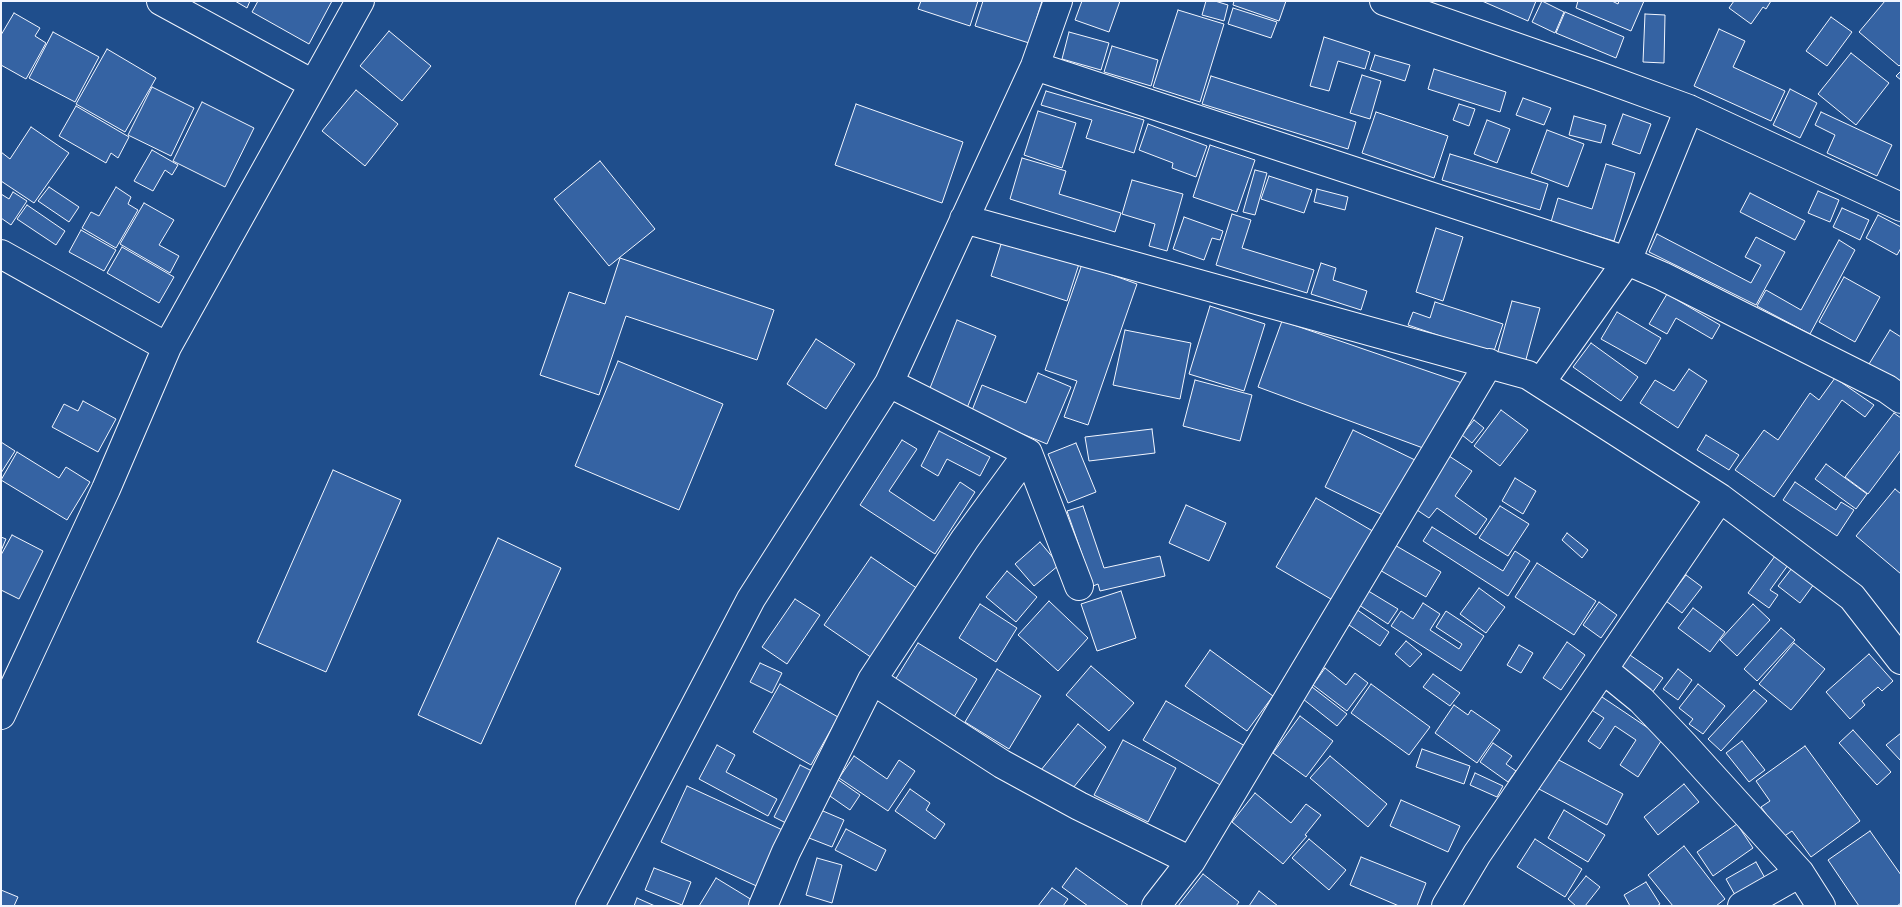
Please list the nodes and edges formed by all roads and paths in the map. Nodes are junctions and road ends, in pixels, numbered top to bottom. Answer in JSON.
{"nodes":[{"id":1,"x":161,"y":1,"type":"edge"},
{"id":2,"x":360,"y":1,"type":"edge"},
{"id":3,"x":1058,"y":1,"type":"edge"},
{"id":4,"x":1384,"y":1,"type":"edge"},
{"id":5,"x":1035,"y":66,"type":"junction"},
{"id":6,"x":313,"y":84,"type":"junction"},
{"id":7,"x":1689,"y":110,"type":"junction"},
{"id":8,"x":1901,"y":208,"type":"edge"},
{"id":9,"x":964,"y":219,"type":"junction"},
{"id":10,"x":1,"y":254,"type":"edge"},
{"id":11,"x":1627,"y":261,"type":"junction"},
{"id":12,"x":167,"y":347,"type":"junction"},
{"id":13,"x":1489,"y":363,"type":"junction"},
{"id":14,"x":1541,"y":382,"type":"junction"},
{"id":15,"x":889,"y":383,"type":"junction"},
{"id":16,"x":1901,"y":399,"type":"edge"},
{"id":17,"x":1028,"y":453,"type":"junction"},
{"id":18,"x":1720,"y":498,"type":"junction"},
{"id":19,"x":1079,"y":586,"type":"dead end"},
{"id":20,"x":1901,"y":660,"type":"edge"},
{"id":21,"x":1604,"y":670,"type":"junction"},
{"id":22,"x":872,"y":680,"type":"junction"},
{"id":23,"x":1,"y":715,"type":"edge"},
{"id":24,"x":1191,"y":861,"type":"junction"},
{"id":25,"x":1800,"y":873,"type":"junction"},
{"id":26,"x":590,"y":906,"type":"edge"},
{"id":27,"x":763,"y":906,"type":"edge"},
{"id":28,"x":1156,"y":906,"type":"edge"},
{"id":29,"x":1446,"y":906,"type":"edge"},
{"id":30,"x":1742,"y":906,"type":"edge"},
{"id":31,"x":1821,"y":906,"type":"edge"}],
"edges":[{"from":1,"to":6,"type":"street"},
{"from":2,"to":6,"type":"street"},
{"from":3,"to":5,"type":"street"},
{"from":4,"to":7,"type":"street"},
{"from":5,"to":9,"type":"street"},
{"from":5,"to":11,"type":"street"},
{"from":6,"to":12,"type":"street"},
{"from":7,"to":8,"type":"street"},
{"from":7,"to":11,"type":"street"},
{"from":9,"to":13,"type":"street"},
{"from":9,"to":15,"type":"street"},
{"from":10,"to":12,"type":"street"},
{"from":11,"to":14,"type":"street"},
{"from":11,"to":16,"type":"street"},
{"from":12,"to":23,"type":"street"},
{"from":13,"to":14,"type":"street"},
{"from":13,"to":24,"type":"street"},
{"from":14,"to":18,"type":"street"},
{"from":15,"to":17,"type":"street"},
{"from":15,"to":26,"type":"street"},
{"from":17,"to":19,"type":"street"},
{"from":17,"to":22,"type":"street"},
{"from":18,"to":20,"type":"street"},
{"from":18,"to":21,"type":"street"},
{"from":21,"to":25,"type":"street"},
{"from":21,"to":29,"type":"street"},
{"from":22,"to":24,"type":"street"},
{"from":22,"to":27,"type":"street"},
{"from":24,"to":28,"type":"street"},
{"from":25,"to":30,"type":"street"},
{"from":25,"to":31,"type":"street"}]}
